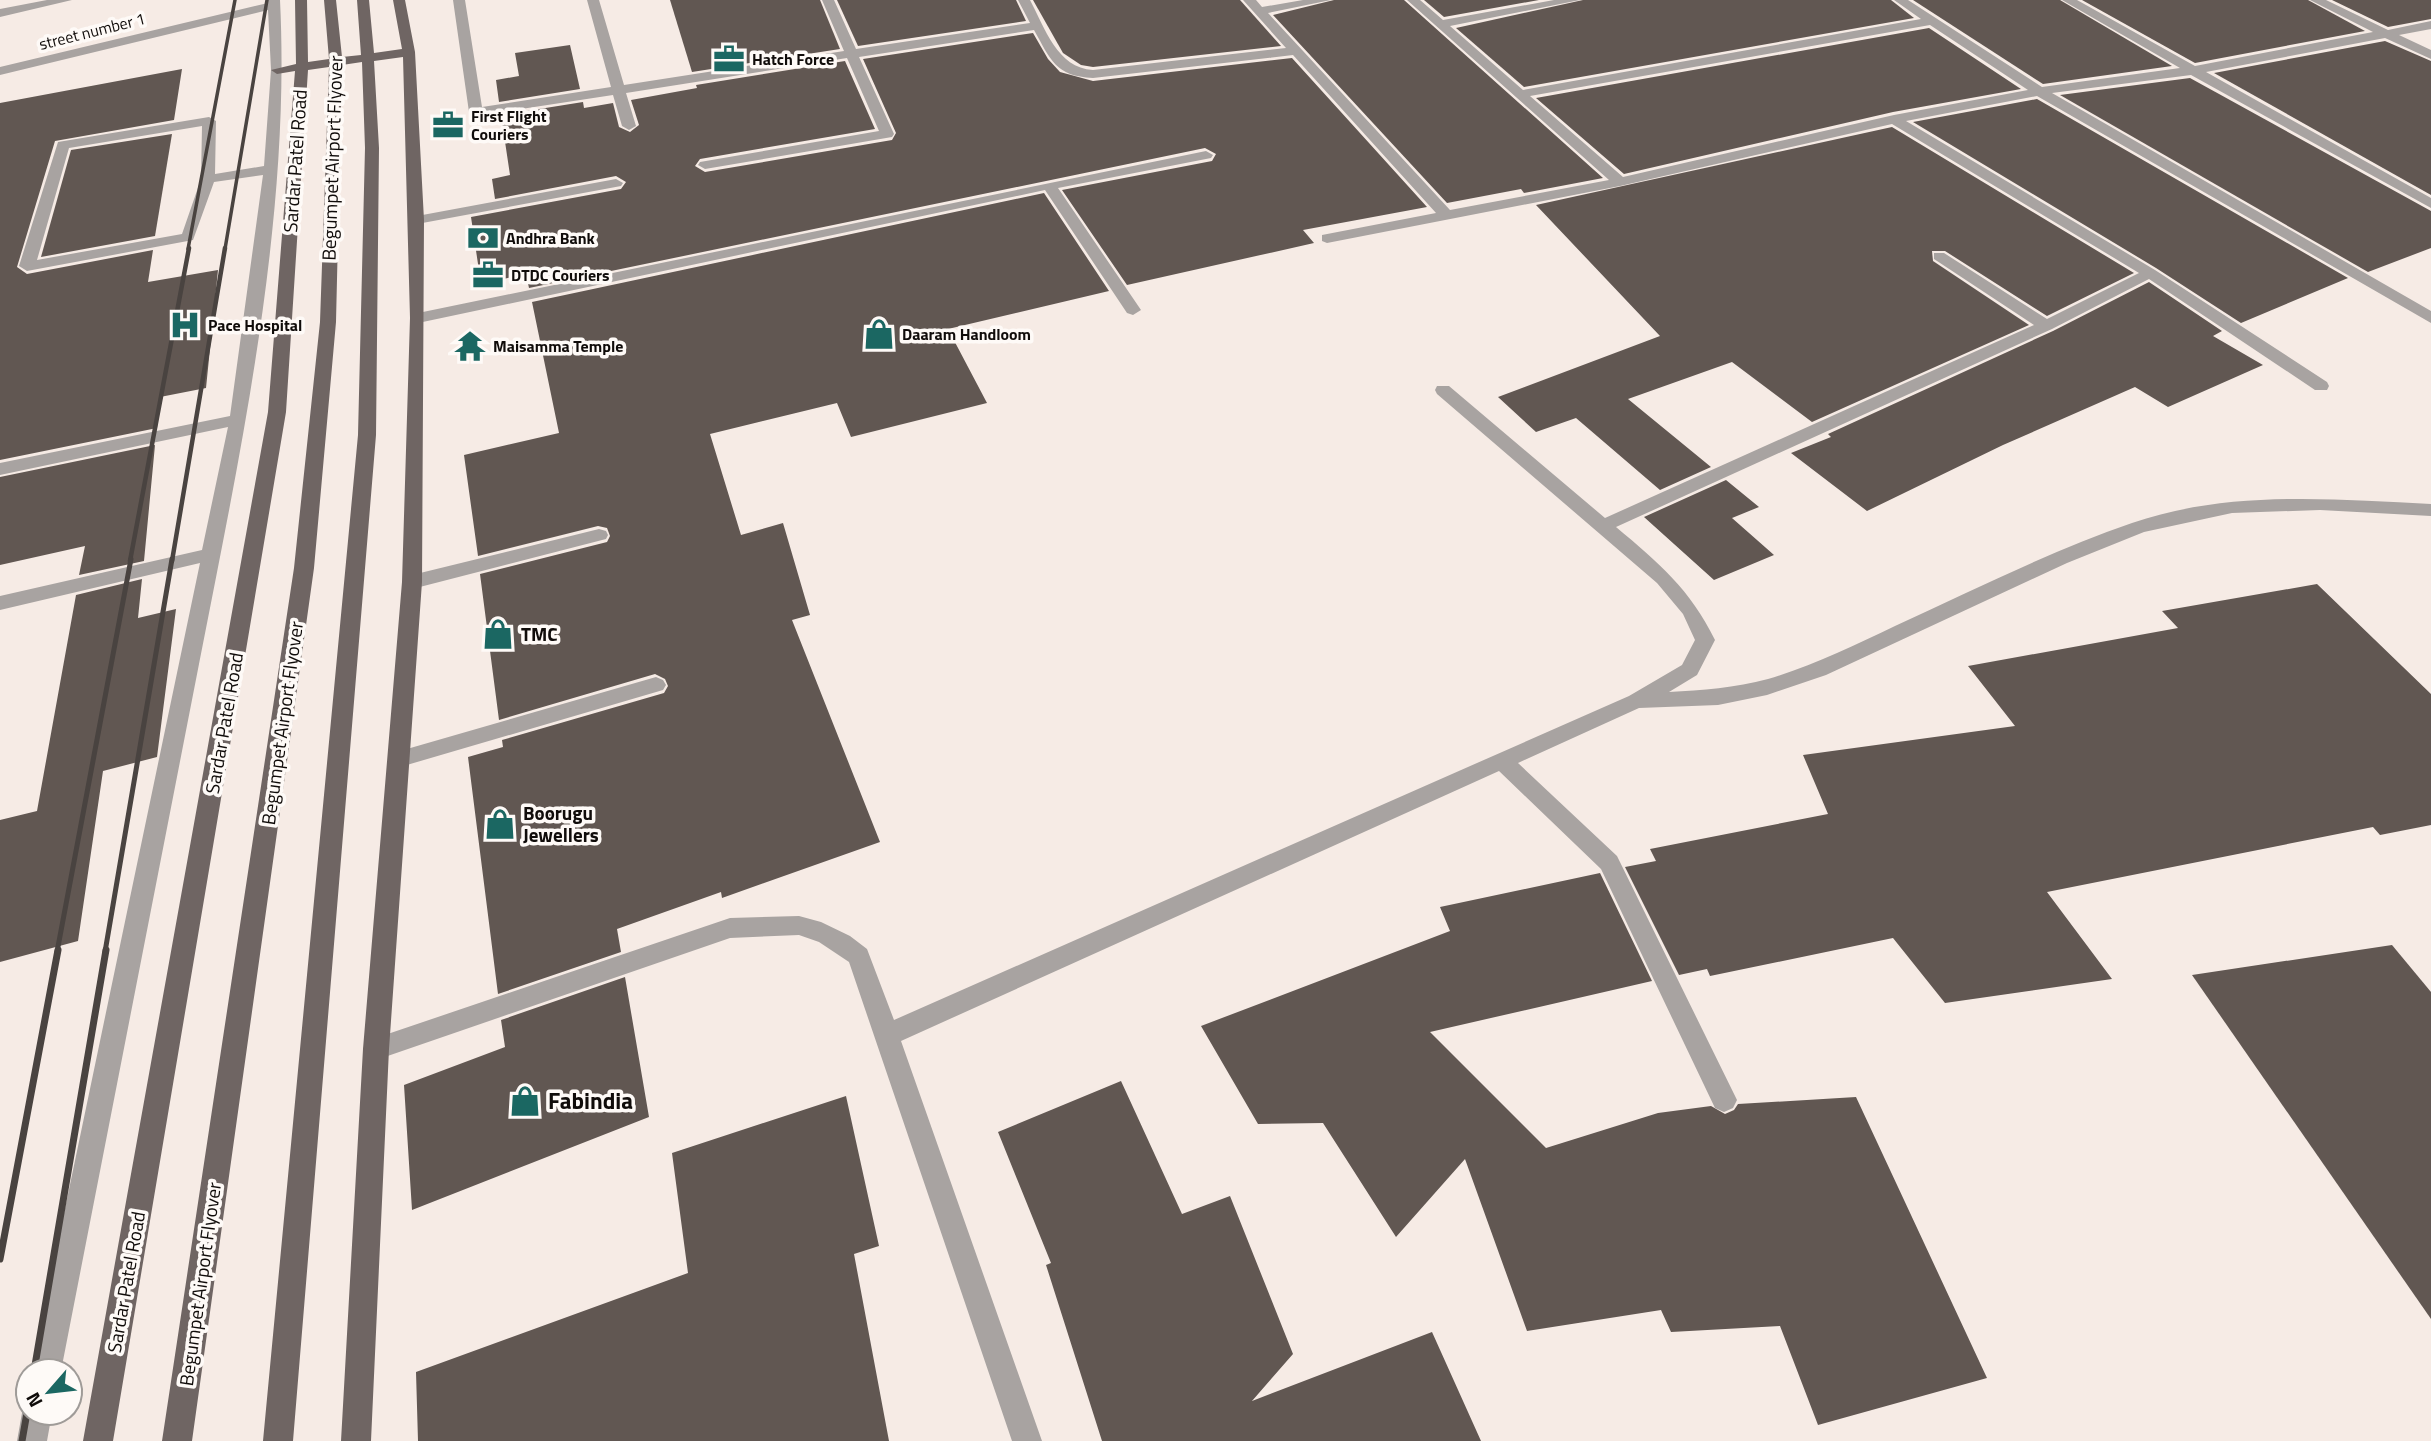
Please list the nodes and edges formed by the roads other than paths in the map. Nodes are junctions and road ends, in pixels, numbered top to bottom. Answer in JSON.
{"nodes":[{"id":1,"x":66,"y":0,"type":"edge"},
{"id":2,"x":301,"y":0,"type":"edge"},
{"id":3,"x":330,"y":0,"type":"edge"},
{"id":4,"x":363,"y":0,"type":"edge"},
{"id":5,"x":399,"y":0,"type":"edge"},
{"id":6,"x":459,"y":0,"type":"edge"},
{"id":7,"x":593,"y":0,"type":"edge"},
{"id":8,"x":828,"y":0,"type":"edge"},
{"id":9,"x":1024,"y":0,"type":"edge"},
{"id":10,"x":1249,"y":0,"type":"edge"},
{"id":11,"x":1325,"y":0,"type":"edge"},
{"id":12,"x":1413,"y":0,"type":"edge"},
{"id":13,"x":1574,"y":0,"type":"edge"},
{"id":14,"x":1900,"y":0,"type":"edge"},
{"id":15,"x":2068,"y":0,"type":"edge"},
{"id":16,"x":2316,"y":0,"type":"edge"},
{"id":17,"x":274,"y":2,"type":"edge"},
{"id":18,"x":1260,"y":11,"type":"junction"},
{"id":19,"x":0,"y":13,"type":"edge"},
{"id":20,"x":1931,"y":21,"type":"junction"},
{"id":21,"x":1438,"y":24,"type":"junction"},
{"id":22,"x":2431,"y":24,"type":"edge"},
{"id":23,"x":1039,"y":25,"type":"junction"},
{"id":24,"x":2384,"y":34,"type":"junction"},
{"id":25,"x":1295,"y":51,"type":"junction"},
{"id":26,"x":409,"y":52,"type":"junction"},
{"id":27,"x":852,"y":54,"type":"junction"},
{"id":28,"x":2431,"y":55,"type":"edge"},
{"id":29,"x":302,"y":67,"type":"junction"},
{"id":30,"x":2196,"y":69,"type":"junction"},
{"id":31,"x":277,"y":70,"type":"junction"},
{"id":32,"x":0,"y":71,"type":"edge"},
{"id":33,"x":619,"y":90,"type":"junction"},
{"id":34,"x":2040,"y":92,"type":"junction"},
{"id":35,"x":1520,"y":94,"type":"junction"},
{"id":36,"x":1894,"y":119,"type":"junction"},
{"id":37,"x":628,"y":126,"type":"dead end"},
{"id":38,"x":1206,"y":155,"type":"dead end"},
{"id":39,"x":705,"y":165,"type":"dead end"},
{"id":40,"x":271,"y":169,"type":"junction"},
{"id":41,"x":208,"y":180,"type":"junction"},
{"id":42,"x":1620,"y":182,"type":"junction"},
{"id":43,"x":616,"y":183,"type":"dead end"},
{"id":44,"x":1049,"y":185,"type":"junction"},
{"id":45,"x":2431,"y":204,"type":"edge"},
{"id":46,"x":1447,"y":216,"type":"junction"},
{"id":47,"x":417,"y":220,"type":"junction"},
{"id":48,"x":1327,"y":238,"type":"dead end"},
{"id":49,"x":1939,"y":256,"type":"dead end"},
{"id":50,"x":2150,"y":274,"type":"junction"},
{"id":51,"x":1133,"y":310,"type":"dead end"},
{"id":52,"x":418,"y":318,"type":"junction"},
{"id":53,"x":2431,"y":318,"type":"edge"},
{"id":54,"x":2046,"y":326,"type":"junction"},
{"id":55,"x":2321,"y":386,"type":"dead end"},
{"id":56,"x":1443,"y":390,"type":"dead end"},
{"id":57,"x":239,"y":420,"type":"junction"},
{"id":58,"x":0,"y":469,"type":"edge"},
{"id":59,"x":2431,"y":510,"type":"edge"},
{"id":60,"x":1602,"y":526,"type":"junction"},
{"id":61,"x":599,"y":535,"type":"dead end"},
{"id":62,"x":212,"y":554,"type":"junction"},
{"id":63,"x":412,"y":582,"type":"junction"},
{"id":64,"x":0,"y":603,"type":"edge"},
{"id":65,"x":656,"y":685,"type":"dead end"},
{"id":66,"x":1636,"y":701,"type":"junction"},
{"id":67,"x":400,"y":759,"type":"junction"},
{"id":68,"x":1503,"y":762,"type":"junction"},
{"id":69,"x":887,"y":1035,"type":"junction"},
{"id":70,"x":376,"y":1049,"type":"junction"},
{"id":71,"x":1724,"y":1100,"type":"dead end"},
{"id":72,"x":49,"y":1357,"type":"edge"},
{"id":73,"x":99,"y":1441,"type":"edge"},
{"id":74,"x":177,"y":1441,"type":"edge"},
{"id":75,"x":278,"y":1441,"type":"edge"},
{"id":76,"x":356,"y":1441,"type":"edge"},
{"id":77,"x":1027,"y":1441,"type":"edge"}],
"edges":[{"from":1,"to":19,"type":"street"},
{"from":2,"to":29,"type":"main road","name":"Sardar Patel Road"},
{"from":3,"to":74,"type":"main road","name":"Begumpet Airport Flyover"},
{"from":4,"to":75,"type":"main road","name":"Begumpet Airport Flyover"},
{"from":5,"to":26,"type":"main road"},
{"from":6,"to":33,"type":"street"},
{"from":7,"to":33,"type":"street"},
{"from":8,"to":27,"type":"street"},
{"from":9,"to":23,"type":"street"},
{"from":10,"to":18,"type":"street"},
{"from":11,"to":18,"type":"street"},
{"from":12,"to":21,"type":"street"},
{"from":13,"to":21,"type":"street"},
{"from":14,"to":20,"type":"street"},
{"from":15,"to":30,"type":"street"},
{"from":16,"to":24,"type":"street"},
{"from":17,"to":31,"type":"street"},
{"from":17,"to":32,"type":"street","name":"street number 1"},
{"from":18,"to":25,"type":"street"},
{"from":20,"to":34,"type":"street"},
{"from":20,"to":35,"type":"street"},
{"from":21,"to":35,"type":"street"},
{"from":22,"to":24,"type":"street"},
{"from":23,"to":25,"type":"street"},
{"from":23,"to":27,"type":"street"},
{"from":24,"to":28,"type":"street"},
{"from":24,"to":30,"type":"street"},
{"from":25,"to":46,"type":"street"},
{"from":26,"to":29,"type":"main road"},
{"from":26,"to":47,"type":"main road"},
{"from":27,"to":33,"type":"street"},
{"from":27,"to":39,"type":"street"},
{"from":29,"to":31,"type":"main road"},
{"from":29,"to":73,"type":"main road","name":"Sardar Patel Road"},
{"from":30,"to":34,"type":"street"},
{"from":30,"to":45,"type":"street"},
{"from":31,"to":40,"type":"street"},
{"from":33,"to":37,"type":"street"},
{"from":34,"to":36,"type":"street"},
{"from":34,"to":53,"type":"street"},
{"from":35,"to":42,"type":"street"},
{"from":36,"to":42,"type":"street"},
{"from":36,"to":50,"type":"street"},
{"from":38,"to":44,"type":"street"},
{"from":40,"to":41,"type":"street"},
{"from":40,"to":57,"type":"street"},
{"from":41,"to":41,"type":"street"},
{"from":42,"to":46,"type":"street"},
{"from":43,"to":47,"type":"street"},
{"from":44,"to":51,"type":"street"},
{"from":44,"to":52,"type":"street"},
{"from":46,"to":48,"type":"street"},
{"from":47,"to":52,"type":"main road"},
{"from":49,"to":54,"type":"street"},
{"from":50,"to":54,"type":"street"},
{"from":50,"to":55,"type":"street"},
{"from":52,"to":63,"type":"main road"},
{"from":54,"to":60,"type":"street"},
{"from":56,"to":60,"type":"street"},
{"from":57,"to":58,"type":"street"},
{"from":57,"to":62,"type":"street"},
{"from":59,"to":66,"type":"street"},
{"from":60,"to":66,"type":"street"},
{"from":61,"to":63,"type":"street"},
{"from":62,"to":64,"type":"street"},
{"from":62,"to":72,"type":"street"},
{"from":63,"to":67,"type":"main road"},
{"from":65,"to":67,"type":"street"},
{"from":66,"to":68,"type":"street"},
{"from":67,"to":70,"type":"main road"},
{"from":68,"to":69,"type":"street"},
{"from":68,"to":71,"type":"street"},
{"from":69,"to":70,"type":"street"},
{"from":69,"to":77,"type":"street"},
{"from":70,"to":76,"type":"main road"}]}
